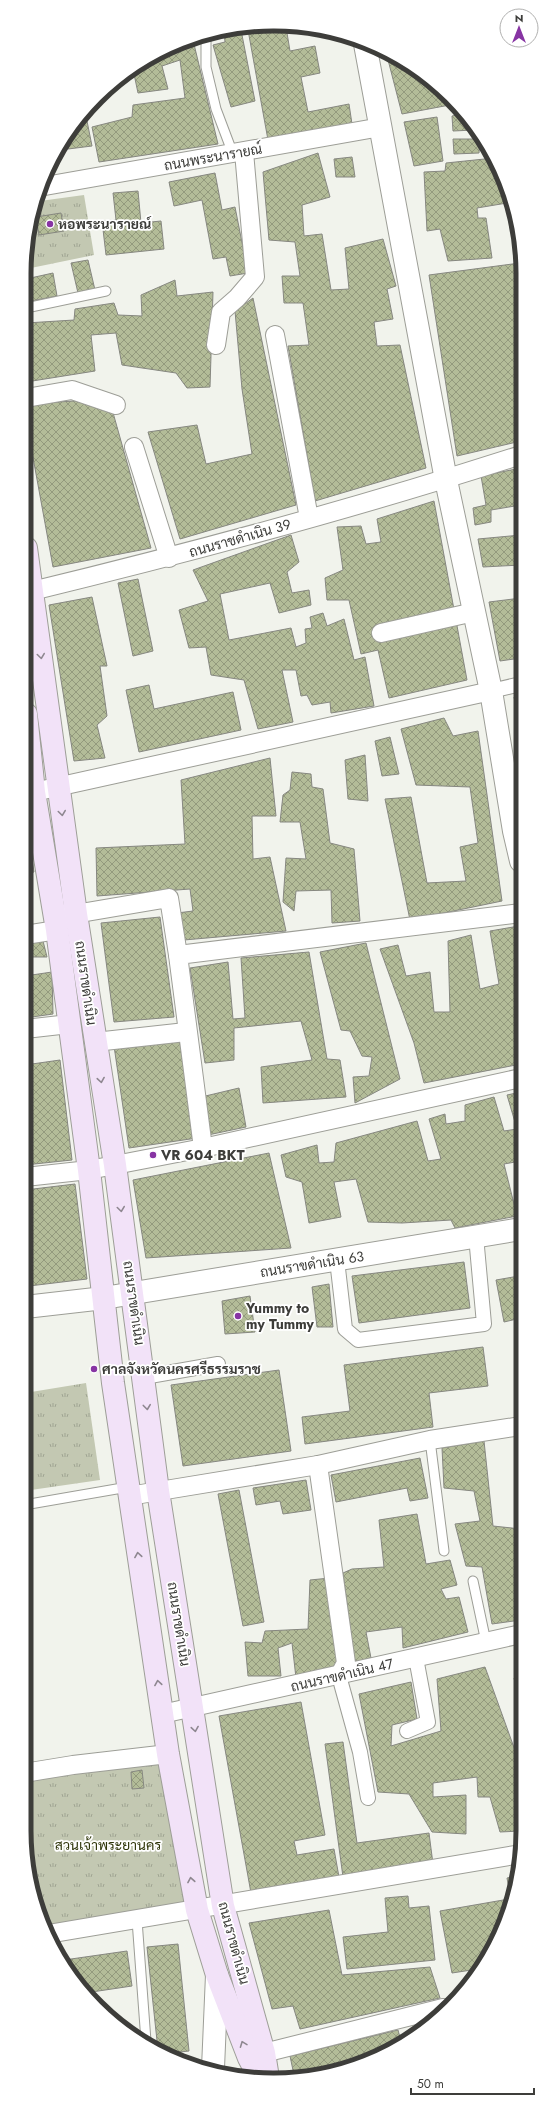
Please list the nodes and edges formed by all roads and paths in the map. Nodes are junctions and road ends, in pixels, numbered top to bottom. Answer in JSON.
{"nodes":[{"id":1,"x":206,"y":41,"type":"edge"},
{"id":2,"x":366,"y":49,"type":"edge"},
{"id":3,"x":381,"y":127,"type":"junction"},
{"id":4,"x":238,"y":153,"type":"junction"},
{"id":5,"x":47,"y":186,"type":"edge"},
{"id":6,"x":106,"y":291,"type":"dead end"},
{"id":7,"x":31,"y":307,"type":"edge"},
{"id":8,"x":275,"y":335,"type":"dead end"},
{"id":9,"x":216,"y":345,"type":"dead end"},
{"id":10,"x":31,"y":397,"type":"edge"},
{"id":11,"x":116,"y":405,"type":"dead end"},
{"id":12,"x":134,"y":447,"type":"dead end"},
{"id":13,"x":516,"y":457,"type":"edge"},
{"id":14,"x":446,"y":480,"type":"junction"},
{"id":15,"x":309,"y":518,"type":"junction"},
{"id":16,"x":169,"y":558,"type":"junction"},
{"id":17,"x":31,"y":592,"type":"edge"},
{"id":18,"x":31,"y":605,"type":"edge"},
{"id":19,"x":474,"y":612,"type":"junction"},
{"id":20,"x":381,"y":633,"type":"dead end"},
{"id":21,"x":516,"y":685,"type":"edge"},
{"id":22,"x":491,"y":691,"type":"junction"},
{"id":23,"x":31,"y":763,"type":"edge"},
{"id":24,"x":59,"y":787,"type":"junction"},
{"id":25,"x":34,"y":792,"type":"junction"},
{"id":26,"x":516,"y":840,"type":"edge"},
{"id":27,"x":76,"y":914,"type":"junction"},
{"id":28,"x":516,"y":914,"type":"edge"},
{"id":29,"x":55,"y":924,"type":"junction"},
{"id":30,"x":31,"y":933,"type":"edge"},
{"id":31,"x":178,"y":955,"type":"junction"},
{"id":32,"x":69,"y":1024,"type":"junction"},
{"id":33,"x":31,"y":1028,"type":"edge"},
{"id":34,"x":186,"y":1032,"type":"junction"},
{"id":35,"x":95,"y":1042,"type":"junction"},
{"id":36,"x":516,"y":1079,"type":"edge"},
{"id":37,"x":203,"y":1148,"type":"junction"},
{"id":38,"x":115,"y":1165,"type":"junction"},
{"id":39,"x":89,"y":1170,"type":"junction"},
{"id":40,"x":31,"y":1176,"type":"edge"},
{"id":41,"x":516,"y":1230,"type":"edge"},
{"id":42,"x":476,"y":1236,"type":"junction"},
{"id":43,"x":337,"y":1260,"type":"junction"},
{"id":44,"x":133,"y":1293,"type":"junction"},
{"id":45,"x":104,"y":1298,"type":"junction"},
{"id":46,"x":31,"y":1306,"type":"edge"},
{"id":47,"x":218,"y":1364,"type":"dead end"},
{"id":48,"x":144,"y":1377,"type":"junction"},
{"id":49,"x":516,"y":1427,"type":"edge"},
{"id":50,"x":430,"y":1440,"type":"junction"},
{"id":51,"x":318,"y":1464,"type":"junction"},
{"id":52,"x":158,"y":1491,"type":"junction"},
{"id":53,"x":129,"y":1492,"type":"junction"},
{"id":54,"x":31,"y":1504,"type":"edge"},
{"id":55,"x":444,"y":1550,"type":"dead end"},
{"id":56,"x":473,"y":1581,"type":"dead end"},
{"id":57,"x":516,"y":1635,"type":"edge"},
{"id":58,"x":486,"y":1642,"type":"junction"},
{"id":59,"x":416,"y":1658,"type":"junction"},
{"id":60,"x":339,"y":1676,"type":"junction"},
{"id":61,"x":192,"y":1708,"type":"junction"},
{"id":62,"x":162,"y":1714,"type":"junction"},
{"id":63,"x":407,"y":1732,"type":"dead end"},
{"id":64,"x":168,"y":1754,"type":"junction"},
{"id":65,"x":31,"y":1772,"type":"edge"},
{"id":66,"x":368,"y":1798,"type":"dead end"},
{"id":67,"x":514,"y":1855,"type":"edge"},
{"id":68,"x":223,"y":1906,"type":"junction"},
{"id":69,"x":197,"y":1910,"type":"junction"},
{"id":70,"x":137,"y":1920,"type":"junction"},
{"id":71,"x":54,"y":1933,"type":"edge"},
{"id":72,"x":217,"y":1975,"type":"junction"},
{"id":73,"x":437,"y":2010,"type":"edge"},
{"id":74,"x":146,"y":2037,"type":"edge"},
{"id":75,"x":264,"y":2053,"type":"junction"},
{"id":76,"x":213,"y":2065,"type":"edge"},
{"id":77,"x":256,"y":2072,"type":"edge"},
{"id":78,"x":267,"y":2073,"type":"edge"}],
"edges":[{"from":1,"to":4,"type":"lane"},
{"from":2,"to":3,"type":"street"},
{"from":3,"to":4,"type":"street","name":"ถนนพระนารายณ์"},
{"from":3,"to":14,"type":"street"},
{"from":4,"to":5,"type":"street","name":"ถนนพระนารายณ์"},
{"from":4,"to":9,"type":"street"},
{"from":6,"to":7,"type":"lane"},
{"from":8,"to":15,"type":"street"},
{"from":10,"to":11,"type":"street"},
{"from":12,"to":16,"type":"street"},
{"from":13,"to":14,"type":"street","name":"ถนนราชดำเนิน 39"},
{"from":14,"to":15,"type":"street","name":"ถนนราชดำเนิน 39"},
{"from":14,"to":19,"type":"street"},
{"from":15,"to":16,"type":"street","name":"ถนนราชดำเนิน 39"},
{"from":16,"to":17,"type":"street","name":"ถนนราชดำเนิน 39"},
{"from":18,"to":24,"type":"main road","name":"ถนนราขดำเนิน","one_way":true},
{"from":19,"to":20,"type":"street"},
{"from":19,"to":22,"type":"street"},
{"from":21,"to":22,"type":"street"},
{"from":22,"to":24,"type":"street"},
{"from":22,"to":26,"type":"street"},
{"from":23,"to":25,"type":"main road","name":"ถนนราขดำเนิน"},
{"from":24,"to":25,"type":"street"},
{"from":24,"to":27,"type":"main road","name":"ถนนราขดำเนิน","one_way":true},
{"from":25,"to":29,"type":"main road","name":"ถนนราขดำเนิน"},
{"from":27,"to":29,"type":"street"},
{"from":27,"to":31,"type":"street"},
{"from":27,"to":35,"type":"main road","name":"ถนนราขดำเนิน"},
{"from":28,"to":31,"type":"street"},
{"from":29,"to":30,"type":"street"},
{"from":29,"to":32,"type":"main road","name":"ถนนราขดำเนิน"},
{"from":31,"to":34,"type":"street"},
{"from":32,"to":33,"type":"street"},
{"from":32,"to":39,"type":"main road","name":"ถนนราขดำเนิน"},
{"from":34,"to":35,"type":"street"},
{"from":34,"to":37,"type":"street"},
{"from":35,"to":38,"type":"main road","name":"ถนนราขดำเนิน","one_way":true},
{"from":36,"to":37,"type":"street"},
{"from":37,"to":38,"type":"street"},
{"from":38,"to":39,"type":"street"},
{"from":38,"to":44,"type":"main road","name":"ถนนราขดำเนิน","one_way":true},
{"from":39,"to":40,"type":"street"},
{"from":39,"to":45,"type":"main road","name":"ถนนราขดำเนิน"},
{"from":41,"to":42,"type":"street","name":"ถนนราขดำเนิน 63"},
{"from":42,"to":43,"type":"street","name":"ถนนราขดำเนิน 63"},
{"from":42,"to":43,"type":"street"},
{"from":43,"to":44,"type":"street","name":"ถนนราขดำเนิน 63"},
{"from":44,"to":45,"type":"street","name":"ถนนราขดำเนิน 63"},
{"from":44,"to":48,"type":"main road","name":"ถนนราขดำเนิน"},
{"from":45,"to":46,"type":"street","name":"ถนนราขดำเนิน 63"},
{"from":45,"to":53,"type":"main road","name":"ถนนราขดำเนิน"},
{"from":47,"to":48,"type":"street"},
{"from":48,"to":52,"type":"main road","name":"ถนนราขดำเนิน","one_way":true},
{"from":49,"to":50,"type":"street"},
{"from":50,"to":51,"type":"street"},
{"from":50,"to":55,"type":"lane"},
{"from":51,"to":52,"type":"street"},
{"from":51,"to":60,"type":"street"},
{"from":52,"to":53,"type":"street"},
{"from":52,"to":61,"type":"main road","name":"ถนนราขดำเนิน"},
{"from":53,"to":54,"type":"lane"},
{"from":62,"to":53,"type":"main road","name":"ถนนราขดำเนิน","one_way":true},
{"from":56,"to":58,"type":"lane"},
{"from":57,"to":58,"type":"street","name":"ถนนราขดำเนิน 47"},
{"from":58,"to":59,"type":"street","name":"ถนนราขดำเนิน 47"},
{"from":59,"to":60,"type":"street","name":"ถนนราขดำเนิน 47"},
{"from":59,"to":63,"type":"street"},
{"from":60,"to":61,"type":"street","name":"ถนนราขดำเนิน 47"},
{"from":60,"to":66,"type":"street"},
{"from":61,"to":62,"type":"street","name":"ถนนราขดำเนิน 47"},
{"from":61,"to":68,"type":"main road","name":"ถนนราขดำเนิน","one_way":true},
{"from":62,"to":64,"type":"main road","name":"ถนนราขดำเนิน"},
{"from":64,"to":65,"type":"street"},
{"from":69,"to":64,"type":"main road","name":"ถนนราขดำเนิน","one_way":true},
{"from":67,"to":68,"type":"street"},
{"from":68,"to":69,"type":"street"},
{"from":68,"to":75,"type":"main road","name":"ถนนราขดำเนิน"},
{"from":69,"to":70,"type":"street"},
{"from":69,"to":72,"type":"main road","name":"ถนนราขดำเนิน"},
{"from":70,"to":71,"type":"street"},
{"from":70,"to":74,"type":"lane"},
{"from":72,"to":76,"type":"street"},
{"from":77,"to":72,"type":"main road","name":"ถนนราขดำเนิน","one_way":true},
{"from":73,"to":75,"type":"street"},
{"from":75,"to":78,"type":"main road","name":"ถนนราขดำเนิน"}]}
